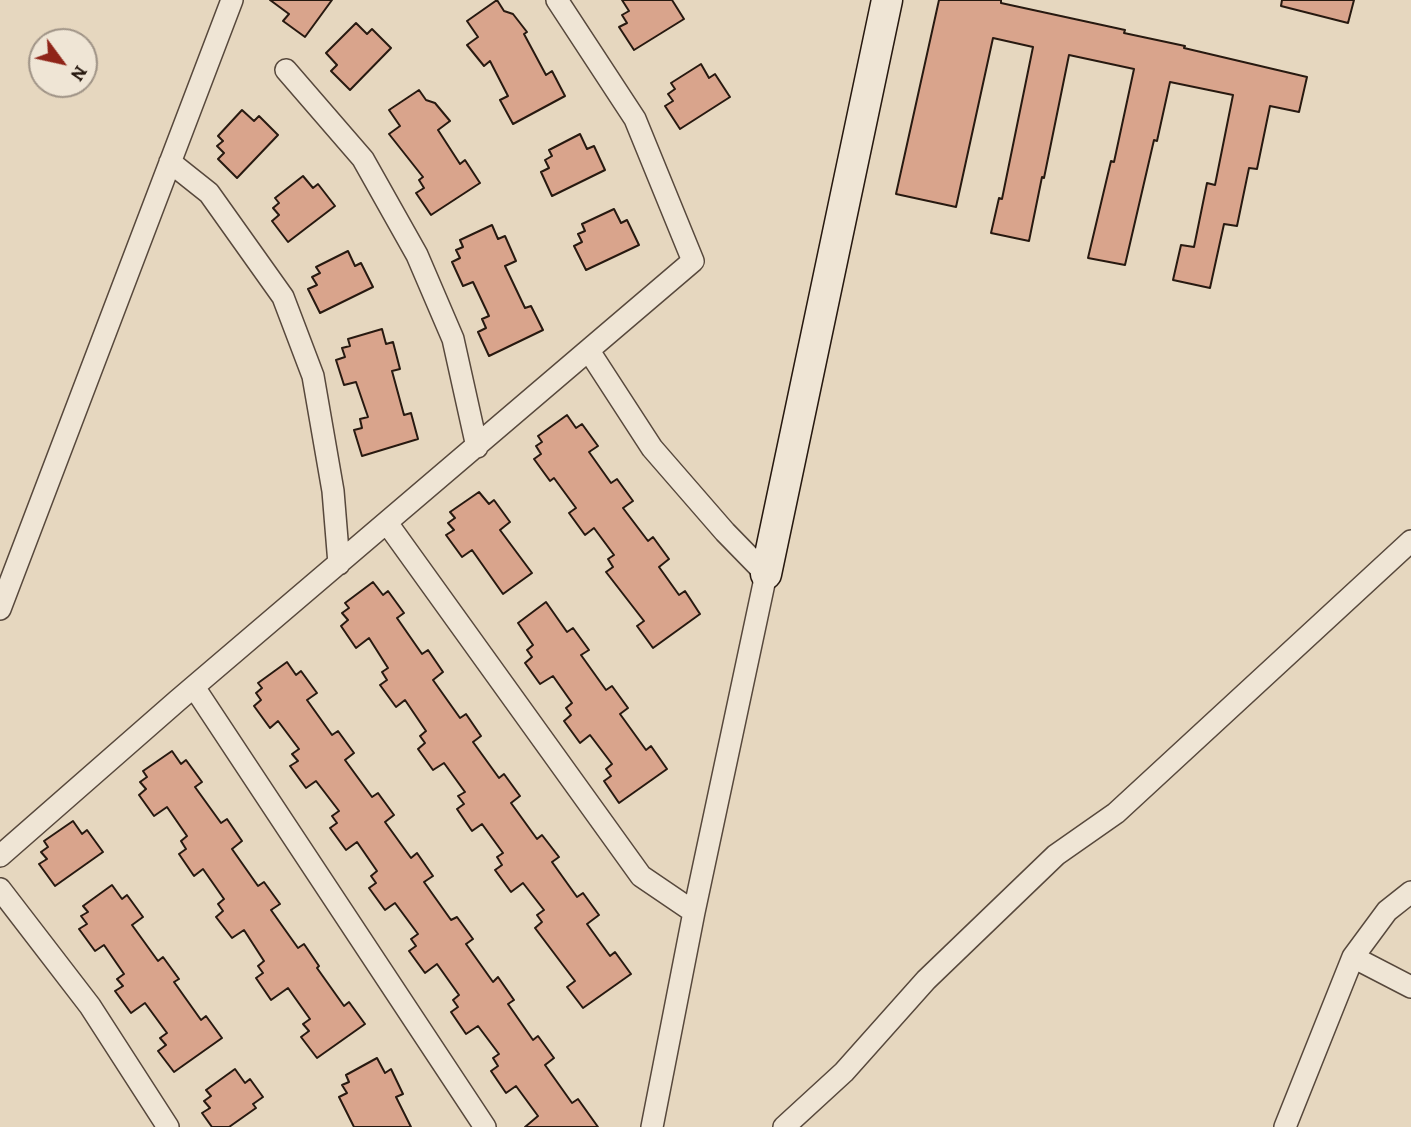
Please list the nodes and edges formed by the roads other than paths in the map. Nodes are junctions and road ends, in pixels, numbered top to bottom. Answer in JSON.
{"nodes":[{"id":1,"x":232,"y":0,"type":"edge"},
{"id":2,"x":557,"y":0,"type":"edge"},
{"id":3,"x":887,"y":0,"type":"edge"},
{"id":4,"x":286,"y":70,"type":"dead end"},
{"id":5,"x":170,"y":162,"type":"junction"},
{"id":6,"x":589,"y":351,"type":"junction"},
{"id":7,"x":477,"y":447,"type":"junction"},
{"id":8,"x":387,"y":523,"type":"junction"},
{"id":9,"x":1411,"y":541,"type":"edge"},
{"id":10,"x":339,"y":564,"type":"junction"},
{"id":11,"x":766,"y":574,"type":"junction"},
{"id":12,"x":0,"y":609,"type":"edge"},
{"id":13,"x":194,"y":687,"type":"junction"},
{"id":14,"x":0,"y":856,"type":"edge"},
{"id":15,"x":0,"y":889,"type":"edge"},
{"id":16,"x":1411,"y":892,"type":"edge"},
{"id":17,"x":694,"y":912,"type":"junction"},
{"id":18,"x":1353,"y":957,"type":"junction"},
{"id":19,"x":1411,"y":987,"type":"edge"},
{"id":20,"x":168,"y":1127,"type":"edge"},
{"id":21,"x":485,"y":1127,"type":"edge"},
{"id":22,"x":652,"y":1127,"type":"edge"},
{"id":23,"x":784,"y":1127,"type":"edge"},
{"id":24,"x":1285,"y":1127,"type":"edge"}],
"edges":[{"from":1,"to":5,"type":"street"},
{"from":2,"to":6,"type":"street"},
{"from":3,"to":11,"type":"street"},
{"from":4,"to":7,"type":"street"},
{"from":5,"to":10,"type":"street"},
{"from":5,"to":12,"type":"street"},
{"from":6,"to":7,"type":"street"},
{"from":6,"to":11,"type":"street"},
{"from":7,"to":8,"type":"street"},
{"from":8,"to":10,"type":"street"},
{"from":8,"to":17,"type":"street"},
{"from":9,"to":23,"type":"street"},
{"from":10,"to":13,"type":"street"},
{"from":11,"to":17,"type":"street"},
{"from":13,"to":14,"type":"street"},
{"from":13,"to":21,"type":"street"},
{"from":15,"to":20,"type":"street"},
{"from":16,"to":18,"type":"street"},
{"from":17,"to":22,"type":"street"},
{"from":18,"to":19,"type":"street"},
{"from":18,"to":24,"type":"street"}]}
